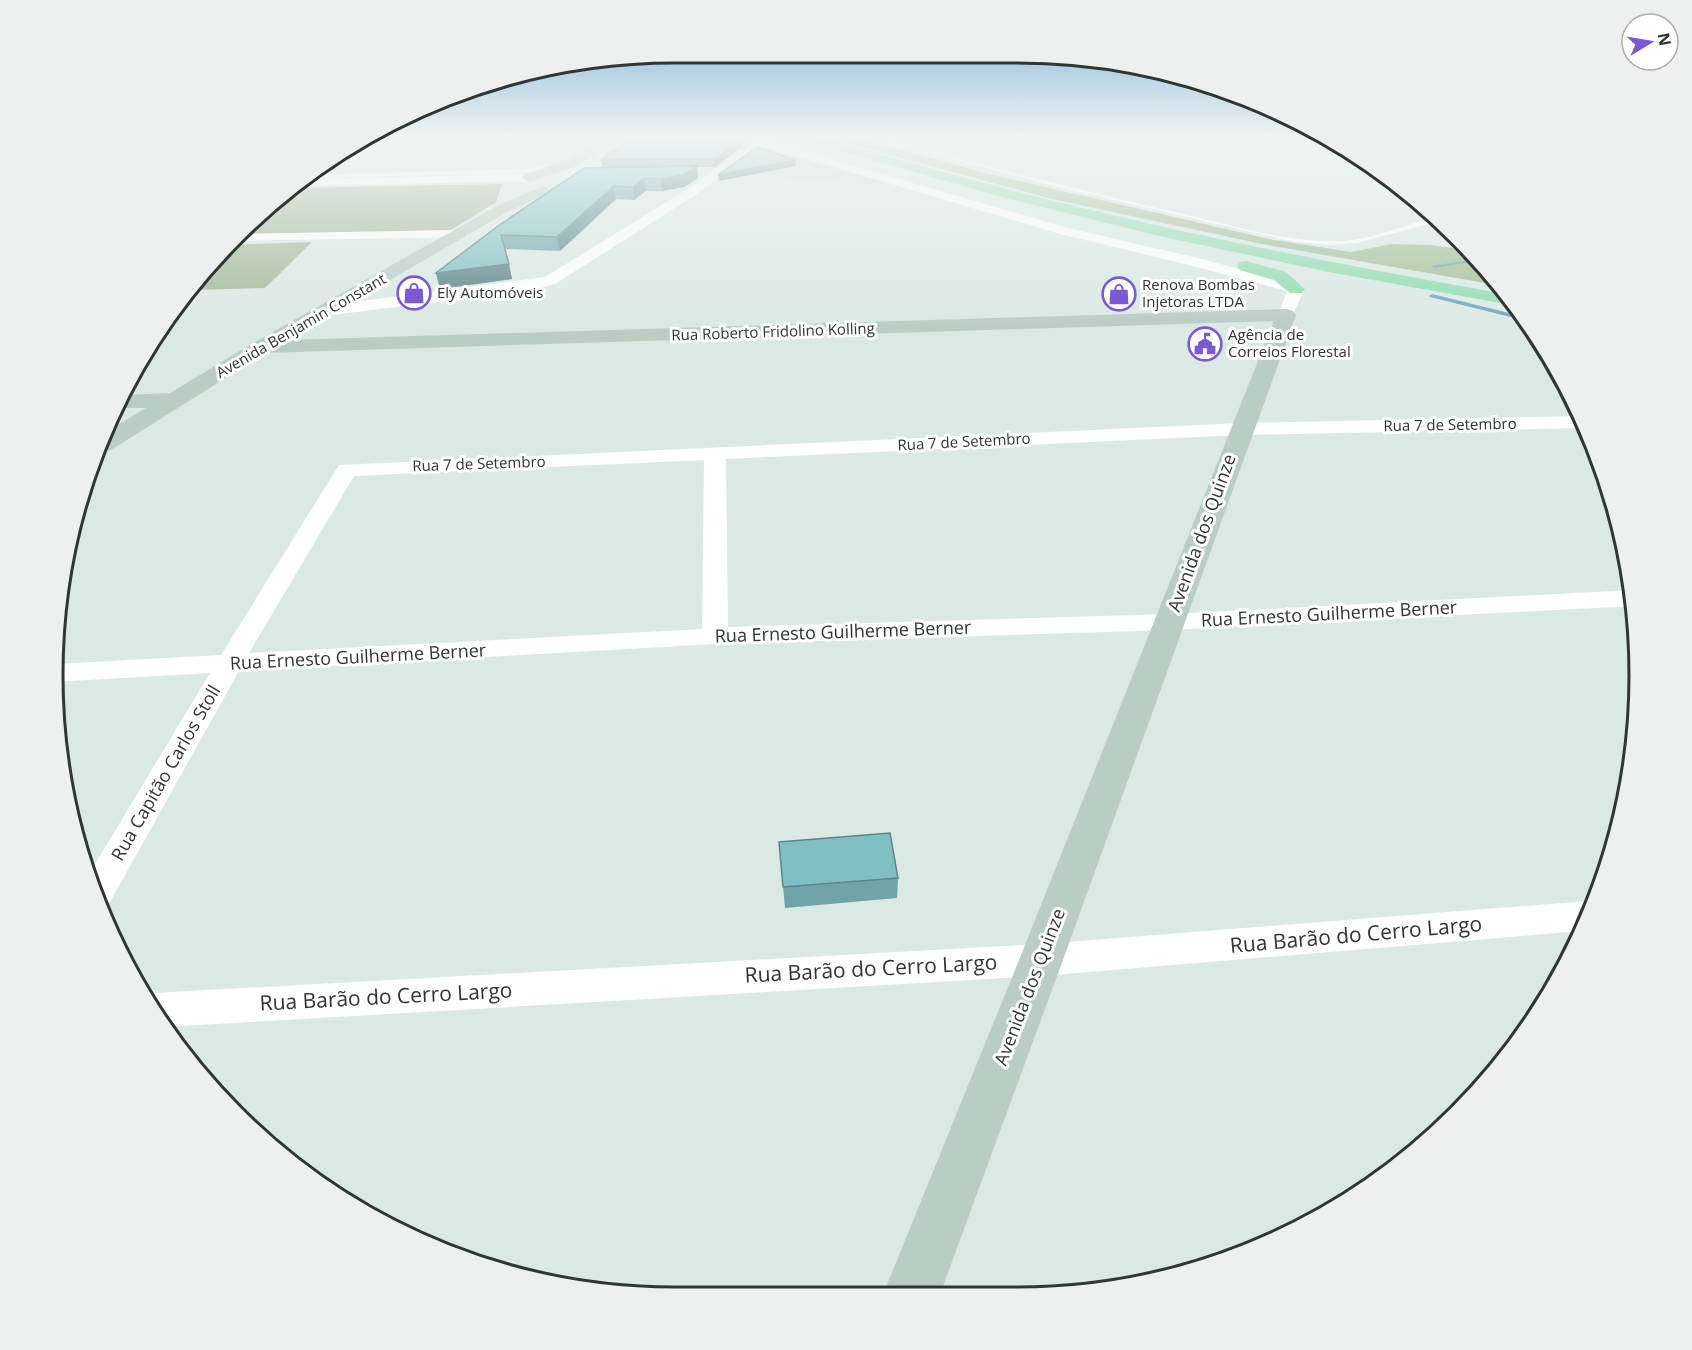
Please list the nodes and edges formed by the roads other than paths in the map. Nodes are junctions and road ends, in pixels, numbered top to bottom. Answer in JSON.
{"nodes":[{"id":1,"x":505,"y":202,"type":"edge"},
{"id":2,"x":514,"y":202,"type":"edge"},
{"id":3,"x":673,"y":202,"type":"edge"},
{"id":4,"x":967,"y":202,"type":"edge"},
{"id":5,"x":1038,"y":202,"type":"edge"},
{"id":6,"x":1039,"y":202,"type":"edge"},
{"id":7,"x":1126,"y":202,"type":"edge"},
{"id":8,"x":502,"y":209,"type":"junction"},
{"id":9,"x":1427,"y":221,"type":"edge"},
{"id":10,"x":462,"y":234,"type":"junction"},
{"id":11,"x":247,"y":238,"type":"edge"},
{"id":12,"x":1500,"y":298,"type":"edge"},
{"id":13,"x":1291,"y":302,"type":"junction"},
{"id":14,"x":324,"y":310,"type":"junction"},
{"id":15,"x":260,"y":347,"type":"junction"},
{"id":16,"x":127,"y":402,"type":"edge"},
{"id":17,"x":168,"y":405,"type":"junction"},
{"id":18,"x":123,"y":412,"type":"edge"},
{"id":19,"x":1574,"y":422,"type":"edge"},
{"id":20,"x":1241,"y":429,"type":"junction"},
{"id":21,"x":110,"y":440,"type":"edge"},
{"id":22,"x":715,"y":454,"type":"junction"},
{"id":23,"x":347,"y":470,"type":"joint"},
{"id":24,"x":1624,"y":598,"type":"edge"},
{"id":25,"x":1169,"y":622,"type":"junction"},
{"id":26,"x":715,"y":636,"type":"junction"},
{"id":27,"x":229,"y":664,"type":"junction"},
{"id":28,"x":63,"y":672,"type":"edge"},
{"id":29,"x":101,"y":886,"type":"edge"},
{"id":30,"x":1579,"y":917,"type":"edge"},
{"id":31,"x":1041,"y":960,"type":"junction"},
{"id":32,"x":163,"y":1009,"type":"edge"},
{"id":33,"x":914,"y":1287,"type":"edge"}],
"edges":[{"from":1,"to":8,"type":"street"},
{"from":2,"to":8,"type":"street","name":"Avenida Benjamin Constant"},
{"from":3,"to":14,"type":"street"},
{"from":4,"to":13,"type":"street"},
{"from":5,"to":13,"type":"highway"},
{"from":6,"to":12,"type":"highway"},
{"from":7,"to":9,"type":"lane"},
{"from":8,"to":10,"type":"street","name":"Avenida Benjamin Constant"},
{"from":10,"to":11,"type":"street"},
{"from":10,"to":14,"type":"street","name":"Avenida Benjamin Constant"},
{"from":13,"to":15,"type":"street","name":"Rua Roberto Fridolino Kolling"},
{"from":13,"to":20,"type":"street","name":"Avenida dos Quinze"},
{"from":14,"to":15,"type":"street","name":"Avenida Benjamin Constant"},
{"from":15,"to":17,"type":"street","name":"Avenida Benjamin Constant"},
{"from":16,"to":17,"type":"street"},
{"from":17,"to":18,"type":"street"},
{"from":17,"to":21,"type":"street","name":"Avenida Benjamin Constant"},
{"from":19,"to":20,"type":"street","name":"Rua 7 de Setembro"},
{"from":20,"to":22,"type":"street","name":"Rua 7 de Setembro"},
{"from":20,"to":25,"type":"street","name":"Avenida dos Quinze"},
{"from":22,"to":23,"type":"street","name":"Rua 7 de Setembro"},
{"from":22,"to":26,"type":"street"},
{"from":23,"to":27,"type":"street","name":"Rua Capitão Carlos Stoll"},
{"from":24,"to":25,"type":"street","name":"Rua Ernesto Guilherme Berner"},
{"from":25,"to":26,"type":"street","name":"Rua Ernesto Guilherme Berner"},
{"from":25,"to":31,"type":"street","name":"Avenida dos Quinze"},
{"from":26,"to":27,"type":"street","name":"Rua Ernesto Guilherme Berner"},
{"from":27,"to":28,"type":"street","name":"Rua Ernesto Guilherme Berner"},
{"from":27,"to":29,"type":"street","name":"Rua Capitão Carlos Stoll"},
{"from":30,"to":31,"type":"street","name":"Rua Barão do Cerro Largo"},
{"from":31,"to":32,"type":"street","name":"Rua Barão do Cerro Largo"},
{"from":31,"to":33,"type":"street","name":"Avenida dos Quinze"}]}
